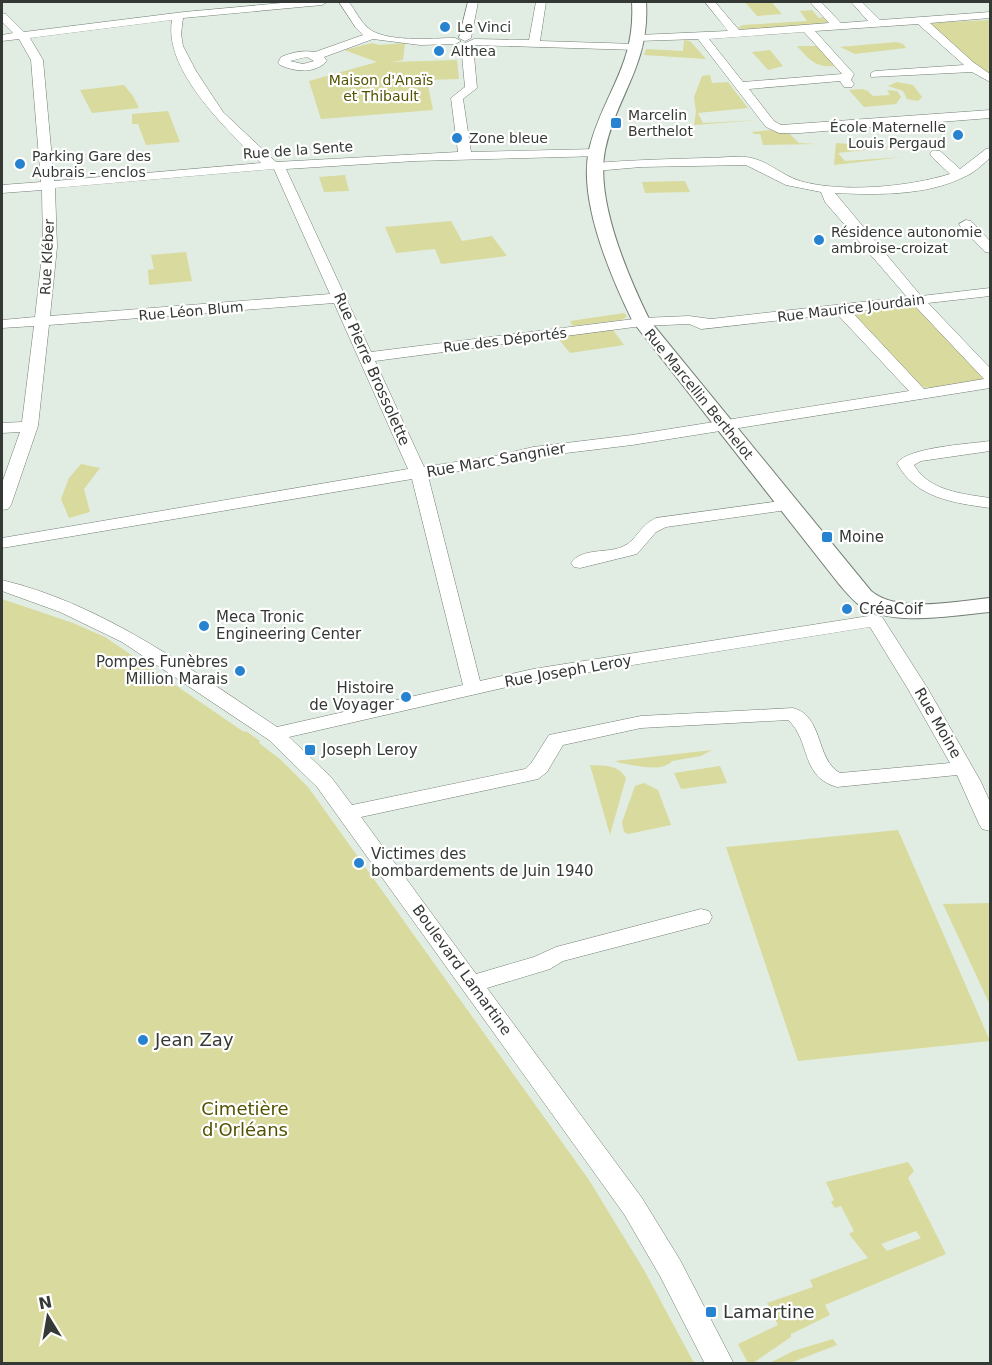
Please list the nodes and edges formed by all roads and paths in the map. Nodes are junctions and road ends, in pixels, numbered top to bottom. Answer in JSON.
{"nodes":[{"id":1,"x":191,"y":2,"type":"edge"},
{"id":2,"x":322,"y":2,"type":"edge"},
{"id":3,"x":344,"y":2,"type":"edge"},
{"id":4,"x":473,"y":2,"type":"edge"},
{"id":5,"x":541,"y":2,"type":"edge"},
{"id":6,"x":639,"y":2,"type":"edge"},
{"id":7,"x":710,"y":2,"type":"edge"},
{"id":8,"x":815,"y":2,"type":"edge"},
{"id":9,"x":856,"y":2,"type":"edge"},
{"id":10,"x":990,"y":15,"type":"edge"},
{"id":11,"x":2,"y":16,"type":"edge"},
{"id":12,"x":181,"y":16,"type":"junction"},
{"id":13,"x":921,"y":20,"type":"junction"},
{"id":14,"x":878,"y":24,"type":"junction"},
{"id":15,"x":838,"y":26,"type":"junction"},
{"id":16,"x":807,"y":29,"type":"junction"},
{"id":17,"x":736,"y":34,"type":"junction"},
{"id":18,"x":22,"y":36,"type":"junction"},
{"id":19,"x":372,"y":36,"type":"junction"},
{"id":20,"x":701,"y":36,"type":"junction"},
{"id":21,"x":2,"y":39,"type":"edge"},
{"id":22,"x":465,"y":41,"type":"junction"},
{"id":23,"x":534,"y":43,"type":"junction"},
{"id":24,"x":637,"y":43,"type":"junction"},
{"id":25,"x":316,"y":56,"type":"dead end"},
{"id":26,"x":974,"y":68,"type":"junction"},
{"id":27,"x":875,"y":75,"type":"dead end"},
{"id":28,"x":990,"y":79,"type":"edge"},
{"id":29,"x":740,"y":86,"type":"junction"},
{"id":30,"x":990,"y":114,"type":"edge"},
{"id":31,"x":990,"y":152,"type":"edge"},
{"id":32,"x":936,"y":154,"type":"dead end"},
{"id":33,"x":465,"y":155,"type":"junction"},
{"id":34,"x":596,"y":160,"type":"junction"},
{"id":35,"x":274,"y":165,"type":"junction"},
{"id":36,"x":958,"y":176,"type":"junction"},
{"id":37,"x":48,"y":186,"type":"junction"},
{"id":38,"x":2,"y":189,"type":"edge"},
{"id":39,"x":827,"y":190,"type":"junction"},
{"id":40,"x":966,"y":224,"type":"dead end"},
{"id":41,"x":990,"y":249,"type":"edge"},
{"id":42,"x":990,"y":292,"type":"edge"},
{"id":43,"x":340,"y":298,"type":"junction"},
{"id":44,"x":917,"y":300,"type":"junction"},
{"id":45,"x":841,"y":309,"type":"junction"},
{"id":46,"x":42,"y":322,"type":"junction"},
{"id":47,"x":2,"y":324,"type":"edge"},
{"id":48,"x":646,"y":327,"type":"junction"},
{"id":49,"x":367,"y":357,"type":"junction"},
{"id":50,"x":990,"y":376,"type":"edge"},
{"id":51,"x":990,"y":383,"type":"edge"},
{"id":52,"x":919,"y":393,"type":"junction"},
{"id":53,"x":724,"y":425,"type":"junction"},
{"id":54,"x":30,"y":426,"type":"junction"},
{"id":55,"x":2,"y":428,"type":"edge"},
{"id":56,"x":990,"y":446,"type":"edge"},
{"id":57,"x":419,"y":474,"type":"junction"},
{"id":58,"x":990,"y":503,"type":"edge"},
{"id":59,"x":2,"y":505,"type":"edge"},
{"id":60,"x":788,"y":505,"type":"junction"},
{"id":61,"x":2,"y":543,"type":"edge"},
{"id":62,"x":580,"y":563,"type":"dead end"},
{"id":63,"x":2,"y":585,"type":"edge"},
{"id":64,"x":990,"y":605,"type":"edge"},
{"id":65,"x":875,"y":619,"type":"junction"},
{"id":66,"x":474,"y":687,"type":"junction"},
{"id":67,"x":276,"y":735,"type":"junction"},
{"id":68,"x":963,"y":768,"type":"junction"},
{"id":69,"x":348,"y":813,"type":"junction"},
{"id":70,"x":990,"y":824,"type":"edge"},
{"id":71,"x":701,"y":917,"type":"dead end"},
{"id":72,"x":471,"y":984,"type":"junction"},
{"id":73,"x":720,"y":1364,"type":"edge"}],
"edges":[{"from":1,"to":12,"type":"street"},
{"from":2,"to":12,"type":"street"},
{"from":3,"to":19,"type":"street"},
{"from":4,"to":22,"type":"street"},
{"from":5,"to":23,"type":"street"},
{"from":6,"to":24,"type":"main road","name":"Rue Marcellin Berthelot"},
{"from":7,"to":17,"type":"street"},
{"from":8,"to":15,"type":"street"},
{"from":9,"to":14,"type":"street"},
{"from":10,"to":13,"type":"street"},
{"from":11,"to":18,"type":"street","name":"Rue Kléber"},
{"from":12,"to":18,"type":"street"},
{"from":12,"to":35,"type":"street","name":"Rue Pierre Brossolette"},
{"from":13,"to":14,"type":"street"},
{"from":13,"to":26,"type":"street"},
{"from":14,"to":15,"type":"street"},
{"from":15,"to":16,"type":"street"},
{"from":16,"to":17,"type":"street"},
{"from":16,"to":29,"type":"street"},
{"from":17,"to":20,"type":"street"},
{"from":18,"to":21,"type":"street"},
{"from":18,"to":37,"type":"street","name":"Rue Kléber"},
{"from":19,"to":22,"type":"street"},
{"from":19,"to":25,"type":"street"},
{"from":20,"to":24,"type":"street"},
{"from":20,"to":29,"type":"street"},
{"from":22,"to":23,"type":"street"},
{"from":22,"to":33,"type":"street"},
{"from":23,"to":24,"type":"street"},
{"from":24,"to":34,"type":"main road","name":"Rue Marcellin Berthelot"},
{"from":26,"to":27,"type":"street"},
{"from":26,"to":28,"type":"street"},
{"from":29,"to":30,"type":"street"},
{"from":31,"to":36,"type":"street"},
{"from":32,"to":36,"type":"street"},
{"from":33,"to":34,"type":"street","name":"Rue de la Sente"},
{"from":33,"to":35,"type":"street","name":"Rue de la Sente"},
{"from":34,"to":39,"type":"street","name":"Rue de la Sente"},
{"from":34,"to":48,"type":"main road","name":"Rue Marcellin Berthelot"},
{"from":35,"to":37,"type":"street","name":"Rue de la Sente"},
{"from":35,"to":43,"type":"street","name":"Rue Pierre Brossolette"},
{"from":36,"to":39,"type":"street","name":"Rue de la Sente"},
{"from":37,"to":38,"type":"street","name":"Rue de la Sente"},
{"from":37,"to":46,"type":"street","name":"Rue Kléber"},
{"from":39,"to":44,"type":"street"},
{"from":40,"to":41,"type":"street"},
{"from":42,"to":44,"type":"street","name":"Rue Maurice Jourdain"},
{"from":43,"to":46,"type":"street","name":"Rue Léon Blum"},
{"from":43,"to":49,"type":"street","name":"Rue Pierre Brossolette"},
{"from":44,"to":45,"type":"street","name":"Rue Maurice Jourdain"},
{"from":44,"to":50,"type":"street"},
{"from":45,"to":48,"type":"street","name":"Rue Maurice Jourdain"},
{"from":45,"to":52,"type":"street"},
{"from":46,"to":47,"type":"street","name":"Rue Léon Blum"},
{"from":46,"to":54,"type":"street","name":"Rue Kléber"},
{"from":48,"to":49,"type":"street","name":"Rue des Déportés"},
{"from":48,"to":53,"type":"main road","name":"Rue Marcellin Berthelot"},
{"from":49,"to":57,"type":"street","name":"Rue Pierre Brossolette"},
{"from":51,"to":52,"type":"street","name":"Rue Marc Sangnier"},
{"from":52,"to":53,"type":"street","name":"Rue Marc Sangnier"},
{"from":53,"to":57,"type":"street","name":"Rue Marc Sangnier"},
{"from":53,"to":60,"type":"main road","name":"Rue Marcellin Berthelot"},
{"from":54,"to":55,"type":"street"},
{"from":54,"to":59,"type":"street","name":"Rue Kléber"},
{"from":56,"to":58,"type":"street"},
{"from":57,"to":61,"type":"street","name":"Rue Marc Sangnier"},
{"from":57,"to":66,"type":"street","name":"Rue Pierre Brossolette"},
{"from":60,"to":62,"type":"street"},
{"from":60,"to":65,"type":"main road","name":"Rue Marcellin Berthelot"},
{"from":63,"to":67,"type":"street","name":"Boulevard Lamartine"},
{"from":64,"to":65,"type":"main road","name":"Rue Marcellin Berthelot"},
{"from":65,"to":66,"type":"street","name":"Rue Joseph Leroy"},
{"from":65,"to":68,"type":"street","name":"Rue Moine"},
{"from":66,"to":67,"type":"street","name":"Rue Joseph Leroy"},
{"from":67,"to":69,"type":"street","name":"Boulevard Lamartine"},
{"from":68,"to":69,"type":"street"},
{"from":68,"to":70,"type":"street","name":"Rue Moine"},
{"from":69,"to":72,"type":"street","name":"Boulevard Lamartine"},
{"from":71,"to":72,"type":"street"},
{"from":72,"to":73,"type":"street","name":"Boulevard Lamartine"}]}
